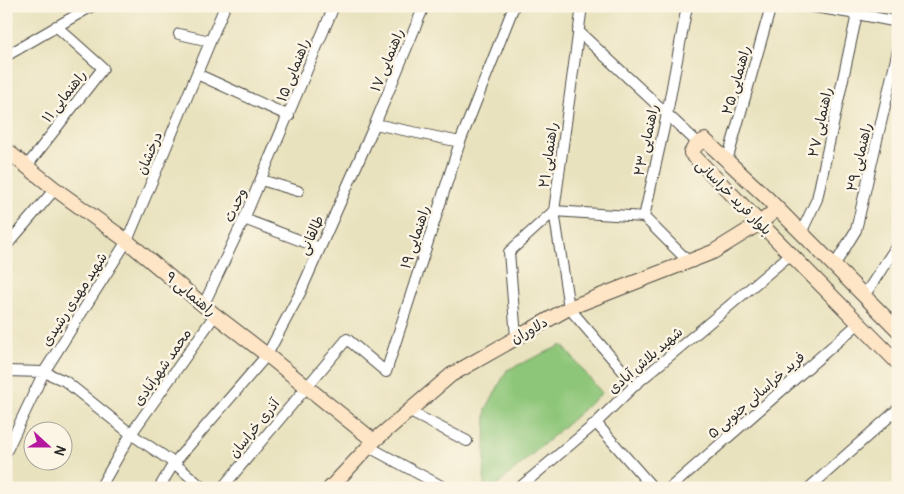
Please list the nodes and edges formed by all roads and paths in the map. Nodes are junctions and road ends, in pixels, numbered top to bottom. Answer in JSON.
{"nodes":[{"id":1,"x":92,"y":6,"type":"edge"},
{"id":2,"x":225,"y":6,"type":"edge"},
{"id":3,"x":334,"y":6,"type":"edge"},
{"id":4,"x":424,"y":6,"type":"edge"},
{"id":5,"x":514,"y":6,"type":"edge"},
{"id":6,"x":582,"y":6,"type":"edge"},
{"id":7,"x":687,"y":6,"type":"edge"},
{"id":8,"x":771,"y":6,"type":"edge"},
{"id":9,"x":808,"y":6,"type":"edge"},
{"id":10,"x":857,"y":14,"type":"junction"},
{"id":11,"x":898,"y":22,"type":"edge"},
{"id":12,"x":56,"y":26,"type":"junction"},
{"id":13,"x":578,"y":31,"type":"junction"},
{"id":14,"x":179,"y":34,"type":"dead end"},
{"id":15,"x":210,"y":41,"type":"junction"},
{"id":16,"x":898,"y":50,"type":"edge"},
{"id":17,"x":6,"y":56,"type":"edge"},
{"id":18,"x":197,"y":74,"type":"junction"},
{"id":19,"x":666,"y":114,"type":"junction"},
{"id":20,"x":289,"y":116,"type":"junction"},
{"id":21,"x":376,"y":124,"type":"junction"},
{"id":22,"x":460,"y":142,"type":"junction"},
{"id":23,"x":698,"y":144,"type":"junction"},
{"id":24,"x":6,"y":150,"type":"edge"},
{"id":25,"x":727,"y":161,"type":"junction"},
{"id":26,"x":26,"y":167,"type":"junction"},
{"id":27,"x":261,"y":180,"type":"junction"},
{"id":28,"x":55,"y":189,"type":"junction"},
{"id":29,"x":298,"y":191,"type":"dead end"},
{"id":30,"x":777,"y":209,"type":"junction"},
{"id":31,"x":554,"y":211,"type":"junction"},
{"id":32,"x":644,"y":217,"type":"junction"},
{"id":33,"x":244,"y":219,"type":"junction"},
{"id":34,"x":760,"y":223,"type":"junction"},
{"id":35,"x":802,"y":233,"type":"junction"},
{"id":36,"x":127,"y":241,"type":"junction"},
{"id":37,"x":898,"y":244,"type":"edge"},
{"id":38,"x":6,"y":246,"type":"edge"},
{"id":39,"x":320,"y":248,"type":"junction"},
{"id":40,"x":791,"y":254,"type":"junction"},
{"id":41,"x":689,"y":262,"type":"junction"},
{"id":42,"x":834,"y":266,"type":"junction"},
{"id":43,"x":864,"y":296,"type":"junction"},
{"id":44,"x":204,"y":304,"type":"junction"},
{"id":45,"x":569,"y":308,"type":"junction"},
{"id":46,"x":215,"y":315,"type":"junction"},
{"id":47,"x":859,"y":323,"type":"junction"},
{"id":48,"x":897,"y":327,"type":"edge"},
{"id":49,"x":516,"y":337,"type":"junction"},
{"id":50,"x":268,"y":355,"type":"junction"},
{"id":51,"x":898,"y":363,"type":"edge"},
{"id":52,"x":6,"y":371,"type":"edge"},
{"id":53,"x":44,"y":372,"type":"junction"},
{"id":54,"x":635,"y":385,"type":"junction"},
{"id":55,"x":306,"y":386,"type":"junction"},
{"id":56,"x":898,"y":409,"type":"edge"},
{"id":57,"x":408,"y":412,"type":"junction"},
{"id":58,"x":596,"y":422,"type":"junction"},
{"id":59,"x":131,"y":434,"type":"junction"},
{"id":60,"x":467,"y":441,"type":"dead end"},
{"id":61,"x":372,"y":444,"type":"junction"},
{"id":62,"x":6,"y":452,"type":"edge"},
{"id":63,"x":174,"y":463,"type":"junction"},
{"id":64,"x":100,"y":488,"type":"edge"},
{"id":65,"x":159,"y":488,"type":"edge"},
{"id":66,"x":203,"y":488,"type":"edge"},
{"id":67,"x":222,"y":488,"type":"edge"},
{"id":68,"x":330,"y":488,"type":"edge"},
{"id":69,"x":445,"y":488,"type":"edge"},
{"id":70,"x":519,"y":488,"type":"edge"},
{"id":71,"x":653,"y":488,"type":"edge"},
{"id":72,"x":670,"y":488,"type":"edge"},
{"id":73,"x":809,"y":488,"type":"edge"}],
"edges":[{"from":1,"to":12,"type":"street"},
{"from":2,"to":15,"type":"street","name":"درخشان"},
{"from":3,"to":20,"type":"street","name":"راهنمایی ۱۵"},
{"from":4,"to":21,"type":"street","name":"راهنمایی ۱۷"},
{"from":5,"to":22,"type":"street","name":"راهنمایی ۱۹"},
{"from":6,"to":13,"type":"street","name":"راهنمایی ۲۱"},
{"from":7,"to":19,"type":"street","name":"راهنمایی ۲۳"},
{"from":8,"to":25,"type":"street","name":"راهنمایی ۲۵"},
{"from":9,"to":10,"type":"street"},
{"from":10,"to":11,"type":"street"},
{"from":10,"to":35,"type":"street","name":"راهنمایی ۲۷"},
{"from":12,"to":17,"type":"street"},
{"from":12,"to":26,"type":"street","name":"راهنمایی ۱۱"},
{"from":13,"to":19,"type":"street"},
{"from":13,"to":31,"type":"street","name":"راهنمایی ۲۱"},
{"from":14,"to":15,"type":"street"},
{"from":15,"to":18,"type":"street","name":"درخشان"},
{"from":16,"to":42,"type":"street","name":"راهنمایی ۲۹"},
{"from":18,"to":20,"type":"street"},
{"from":18,"to":36,"type":"street","name":"درخشان"},
{"from":19,"to":23,"type":"street"},
{"from":19,"to":32,"type":"street","name":"راهنمایی ۲۳"},
{"from":20,"to":27,"type":"street","name":"وحدت"},
{"from":21,"to":22,"type":"street"},
{"from":21,"to":39,"type":"street","name":"طالقانی"},
{"from":22,"to":55,"type":"street","name":"راهنمایی ۱۹"},
{"from":23,"to":25,"type":"street","name":"بلوار فرید خراسانی"},
{"from":23,"to":34,"type":"street","name":"بلوار فرید خراسانی"},
{"from":24,"to":26,"type":"street","name":"راهنمایی ۹"},
{"from":25,"to":30,"type":"street","name":"بلوار فرید خراسانی"},
{"from":26,"to":28,"type":"street","name":"راهنمایی ۹"},
{"from":27,"to":29,"type":"street"},
{"from":27,"to":33,"type":"street","name":"وحدت"},
{"from":28,"to":36,"type":"street","name":"راهنمایی ۹"},
{"from":28,"to":38,"type":"street"},
{"from":30,"to":34,"type":"street","name":"دلاوران"},
{"from":30,"to":35,"type":"street","name":"بلوار فرید خراسانی"},
{"from":31,"to":32,"type":"street"},
{"from":31,"to":45,"type":"street","name":"راهنمایی ۲۱"},
{"from":31,"to":49,"type":"street"},
{"from":32,"to":41,"type":"street"},
{"from":33,"to":39,"type":"street"},
{"from":33,"to":44,"type":"street","name":"وحدت"},
{"from":34,"to":40,"type":"street","name":"بلوار فرید خراسانی"},
{"from":34,"to":41,"type":"street","name":"دلاوران"},
{"from":35,"to":42,"type":"street","name":"بلوار فرید خراسانی"},
{"from":36,"to":44,"type":"street","name":"راهنمایی ۹"},
{"from":36,"to":53,"type":"street","name":"شهید مهدی رشیدی"},
{"from":37,"to":43,"type":"street"},
{"from":39,"to":50,"type":"street","name":"طالقانی"},
{"from":40,"to":47,"type":"street","name":"بلوار فرید خراسانی"},
{"from":40,"to":54,"type":"street","name":"شهید بلاش آبادی"},
{"from":41,"to":45,"type":"street","name":"دلاوران"},
{"from":42,"to":43,"type":"street","name":"بلوار فرید خراسانی"},
{"from":43,"to":48,"type":"street","name":"بلوار فرید خراسانی"},
{"from":44,"to":46,"type":"street","name":"راهنمایی ۹"},
{"from":45,"to":49,"type":"street","name":"دلاوران"},
{"from":45,"to":54,"type":"street"},
{"from":46,"to":50,"type":"street","name":"راهنمایی ۹"},
{"from":46,"to":59,"type":"street","name":"محمد شهرآبادی"},
{"from":47,"to":51,"type":"street","name":"بلوار فرید خراسانی"},
{"from":47,"to":72,"type":"street","name":"فرید خراسانی جنوبی ۵"},
{"from":49,"to":57,"type":"street","name":"دلاوران"},
{"from":50,"to":55,"type":"street","name":"راهنمایی ۹"},
{"from":50,"to":63,"type":"street","name":"طالقانی"},
{"from":52,"to":53,"type":"street"},
{"from":53,"to":59,"type":"street"},
{"from":53,"to":62,"type":"street","name":"شهید مهدی رشیدی"},
{"from":54,"to":58,"type":"street","name":"شهید بلاش آبادی"},
{"from":55,"to":61,"type":"street","name":"راهنمایی ۹"},
{"from":55,"to":67,"type":"street","name":"آذری خراسان"},
{"from":56,"to":73,"type":"street"},
{"from":57,"to":60,"type":"street"},
{"from":57,"to":61,"type":"street","name":"دلاوران"},
{"from":58,"to":70,"type":"street","name":"شهید بلاش آبادی"},
{"from":58,"to":71,"type":"street"},
{"from":59,"to":63,"type":"street"},
{"from":59,"to":64,"type":"street","name":"محمد شهرآبادی"},
{"from":61,"to":68,"type":"street","name":"دلاوران"},
{"from":61,"to":69,"type":"street"},
{"from":63,"to":65,"type":"street","name":"طالقانی"},
{"from":63,"to":66,"type":"street"}]}
